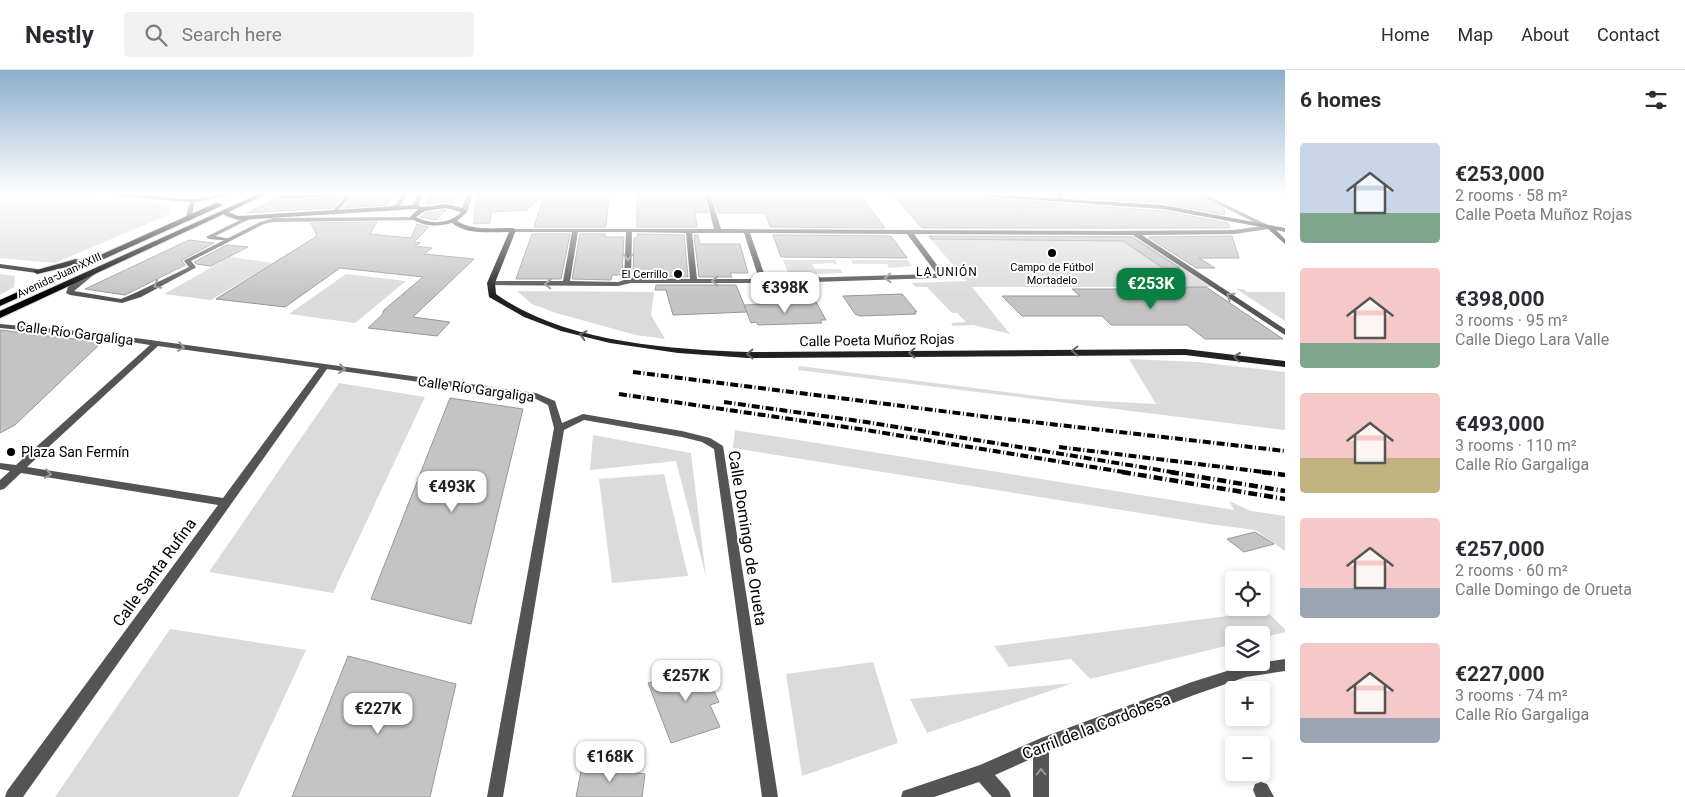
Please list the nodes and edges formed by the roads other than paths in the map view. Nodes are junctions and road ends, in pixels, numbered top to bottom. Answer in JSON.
{"nodes":[{"id":1,"x":168,"y":228,"type":"edge"},
{"id":2,"x":189,"y":228,"type":"edge"},
{"id":3,"x":229,"y":228,"type":"edge"},
{"id":4,"x":252,"y":228,"type":"edge"},
{"id":5,"x":465,"y":228,"type":"edge"},
{"id":6,"x":717,"y":228,"type":"edge"},
{"id":7,"x":1263,"y":228,"type":"edge"},
{"id":8,"x":1270,"y":228,"type":"edge"},
{"id":9,"x":1271,"y":228,"type":"edge"},
{"id":10,"x":513,"y":230,"type":"junction"},
{"id":11,"x":575,"y":231,"type":"junction"},
{"id":12,"x":629,"y":231,"type":"junction"},
{"id":13,"x":689,"y":231,"type":"junction"},
{"id":14,"x":718,"y":231,"type":"junction"},
{"id":15,"x":747,"y":232,"type":"junction"},
{"id":16,"x":910,"y":232,"type":"junction"},
{"id":17,"x":1134,"y":232,"type":"junction"},
{"id":18,"x":1285,"y":234,"type":"edge"},
{"id":19,"x":147,"y":237,"type":"junction"},
{"id":20,"x":229,"y":240,"type":"junction"},
{"id":21,"x":1285,"y":242,"type":"edge"},
{"id":22,"x":0,"y":266,"type":"edge"},
{"id":23,"x":98,"y":269,"type":"junction"},
{"id":24,"x":37,"y":270,"type":"junction"},
{"id":25,"x":54,"y":279,"type":"junction"},
{"id":26,"x":631,"y":281,"type":"junction"},
{"id":27,"x":694,"y":281,"type":"junction"},
{"id":28,"x":763,"y":281,"type":"junction"},
{"id":29,"x":491,"y":283,"type":"junction"},
{"id":30,"x":566,"y":284,"type":"junction"},
{"id":31,"x":0,"y":303,"type":"edge"},
{"id":32,"x":1,"y":322,"type":"edge"},
{"id":33,"x":1285,"y":333,"type":"edge"},
{"id":34,"x":155,"y":344,"type":"junction"},
{"id":35,"x":1285,"y":364,"type":"edge"},
{"id":36,"x":324,"y":367,"type":"junction"},
{"id":37,"x":559,"y":428,"type":"junction"},
{"id":38,"x":0,"y":466,"type":"edge"},
{"id":39,"x":19,"y":469,"type":"junction"},
{"id":40,"x":0,"y":486,"type":"edge"},
{"id":41,"x":226,"y":502,"type":"junction"},
{"id":42,"x":1285,"y":665,"type":"edge"},
{"id":43,"x":1041,"y":746,"type":"junction"},
{"id":44,"x":982,"y":773,"type":"junction"},
{"id":45,"x":13,"y":797,"type":"edge"},
{"id":46,"x":495,"y":797,"type":"edge"},
{"id":47,"x":770,"y":797,"type":"edge"},
{"id":48,"x":909,"y":797,"type":"edge"},
{"id":49,"x":1003,"y":797,"type":"edge"},
{"id":50,"x":1041,"y":797,"type":"edge"}],
"edges":[{"from":1,"to":19,"type":"main road","name":"Avenida Juan XXIII"},
{"from":2,"to":23,"type":"main road","name":"Avenida Juan XXIII"},
{"from":3,"to":20,"type":"lane"},
{"from":4,"to":20,"type":"street"},
{"from":5,"to":10,"type":"street"},
{"from":6,"to":14,"type":"street"},
{"from":7,"to":17,"type":"street"},
{"from":8,"to":21,"type":"street"},
{"from":9,"to":18,"type":"street"},
{"from":10,"to":11,"type":"street"},
{"from":10,"to":29,"type":"street"},
{"from":11,"to":12,"type":"street"},
{"from":11,"to":30,"type":"street"},
{"from":12,"to":13,"type":"street"},
{"from":12,"to":26,"type":"street","one_way":true},
{"from":13,"to":14,"type":"street"},
{"from":13,"to":27,"type":"street"},
{"from":14,"to":15,"type":"street"},
{"from":15,"to":16,"type":"street"},
{"from":15,"to":28,"type":"street"},
{"from":16,"to":17,"type":"street"},
{"from":16,"to":28,"type":"street","one_way":true},
{"from":33,"to":17,"type":"street","one_way":true},
{"from":19,"to":24,"type":"main road"},
{"from":19,"to":25,"type":"main road","name":"Avenida Juan XXIII"},
{"from":20,"to":23,"type":"street","one_way":true},
{"from":22,"to":24,"type":"street"},
{"from":23,"to":25,"type":"main road"},
{"from":23,"to":32,"type":"main road","name":"Avenida Juan XXIII"},
{"from":24,"to":25,"type":"main road"},
{"from":25,"to":31,"type":"main road","name":"Avenida Juan XXIII"},
{"from":26,"to":27,"type":"street"},
{"from":26,"to":30,"type":"street"},
{"from":28,"to":27,"type":"street","one_way":true},
{"from":30,"to":29,"type":"street","one_way":true},
{"from":35,"to":29,"type":"street","name":"Calle Poeta Muñoz Rojas","one_way":true},
{"from":32,"to":34,"type":"street","name":"Calle Río Gargaliga"},
{"from":34,"to":36,"type":"street","name":"Calle Río Gargaliga","one_way":true},
{"from":34,"to":39,"type":"street"},
{"from":36,"to":37,"type":"street","name":"Calle Río Gargaliga","one_way":true},
{"from":36,"to":41,"type":"street","name":"Calle Santa Rufina"},
{"from":37,"to":46,"type":"street","name":"Calle Río Gargaliga"},
{"from":37,"to":47,"type":"street","name":"Calle Domingo de Orueta"},
{"from":38,"to":39,"type":"street"},
{"from":39,"to":40,"type":"street"},
{"from":39,"to":41,"type":"street","one_way":true},
{"from":41,"to":45,"type":"street","name":"Calle Santa Rufina"},
{"from":42,"to":43,"type":"street","name":"Carril de la Cordobesa"},
{"from":43,"to":44,"type":"street","name":"Carril de la Cordobesa"},
{"from":50,"to":43,"type":"street","one_way":true},
{"from":44,"to":48,"type":"street","name":"Carril de la Cordobesa"},
{"from":44,"to":49,"type":"street"}]}
